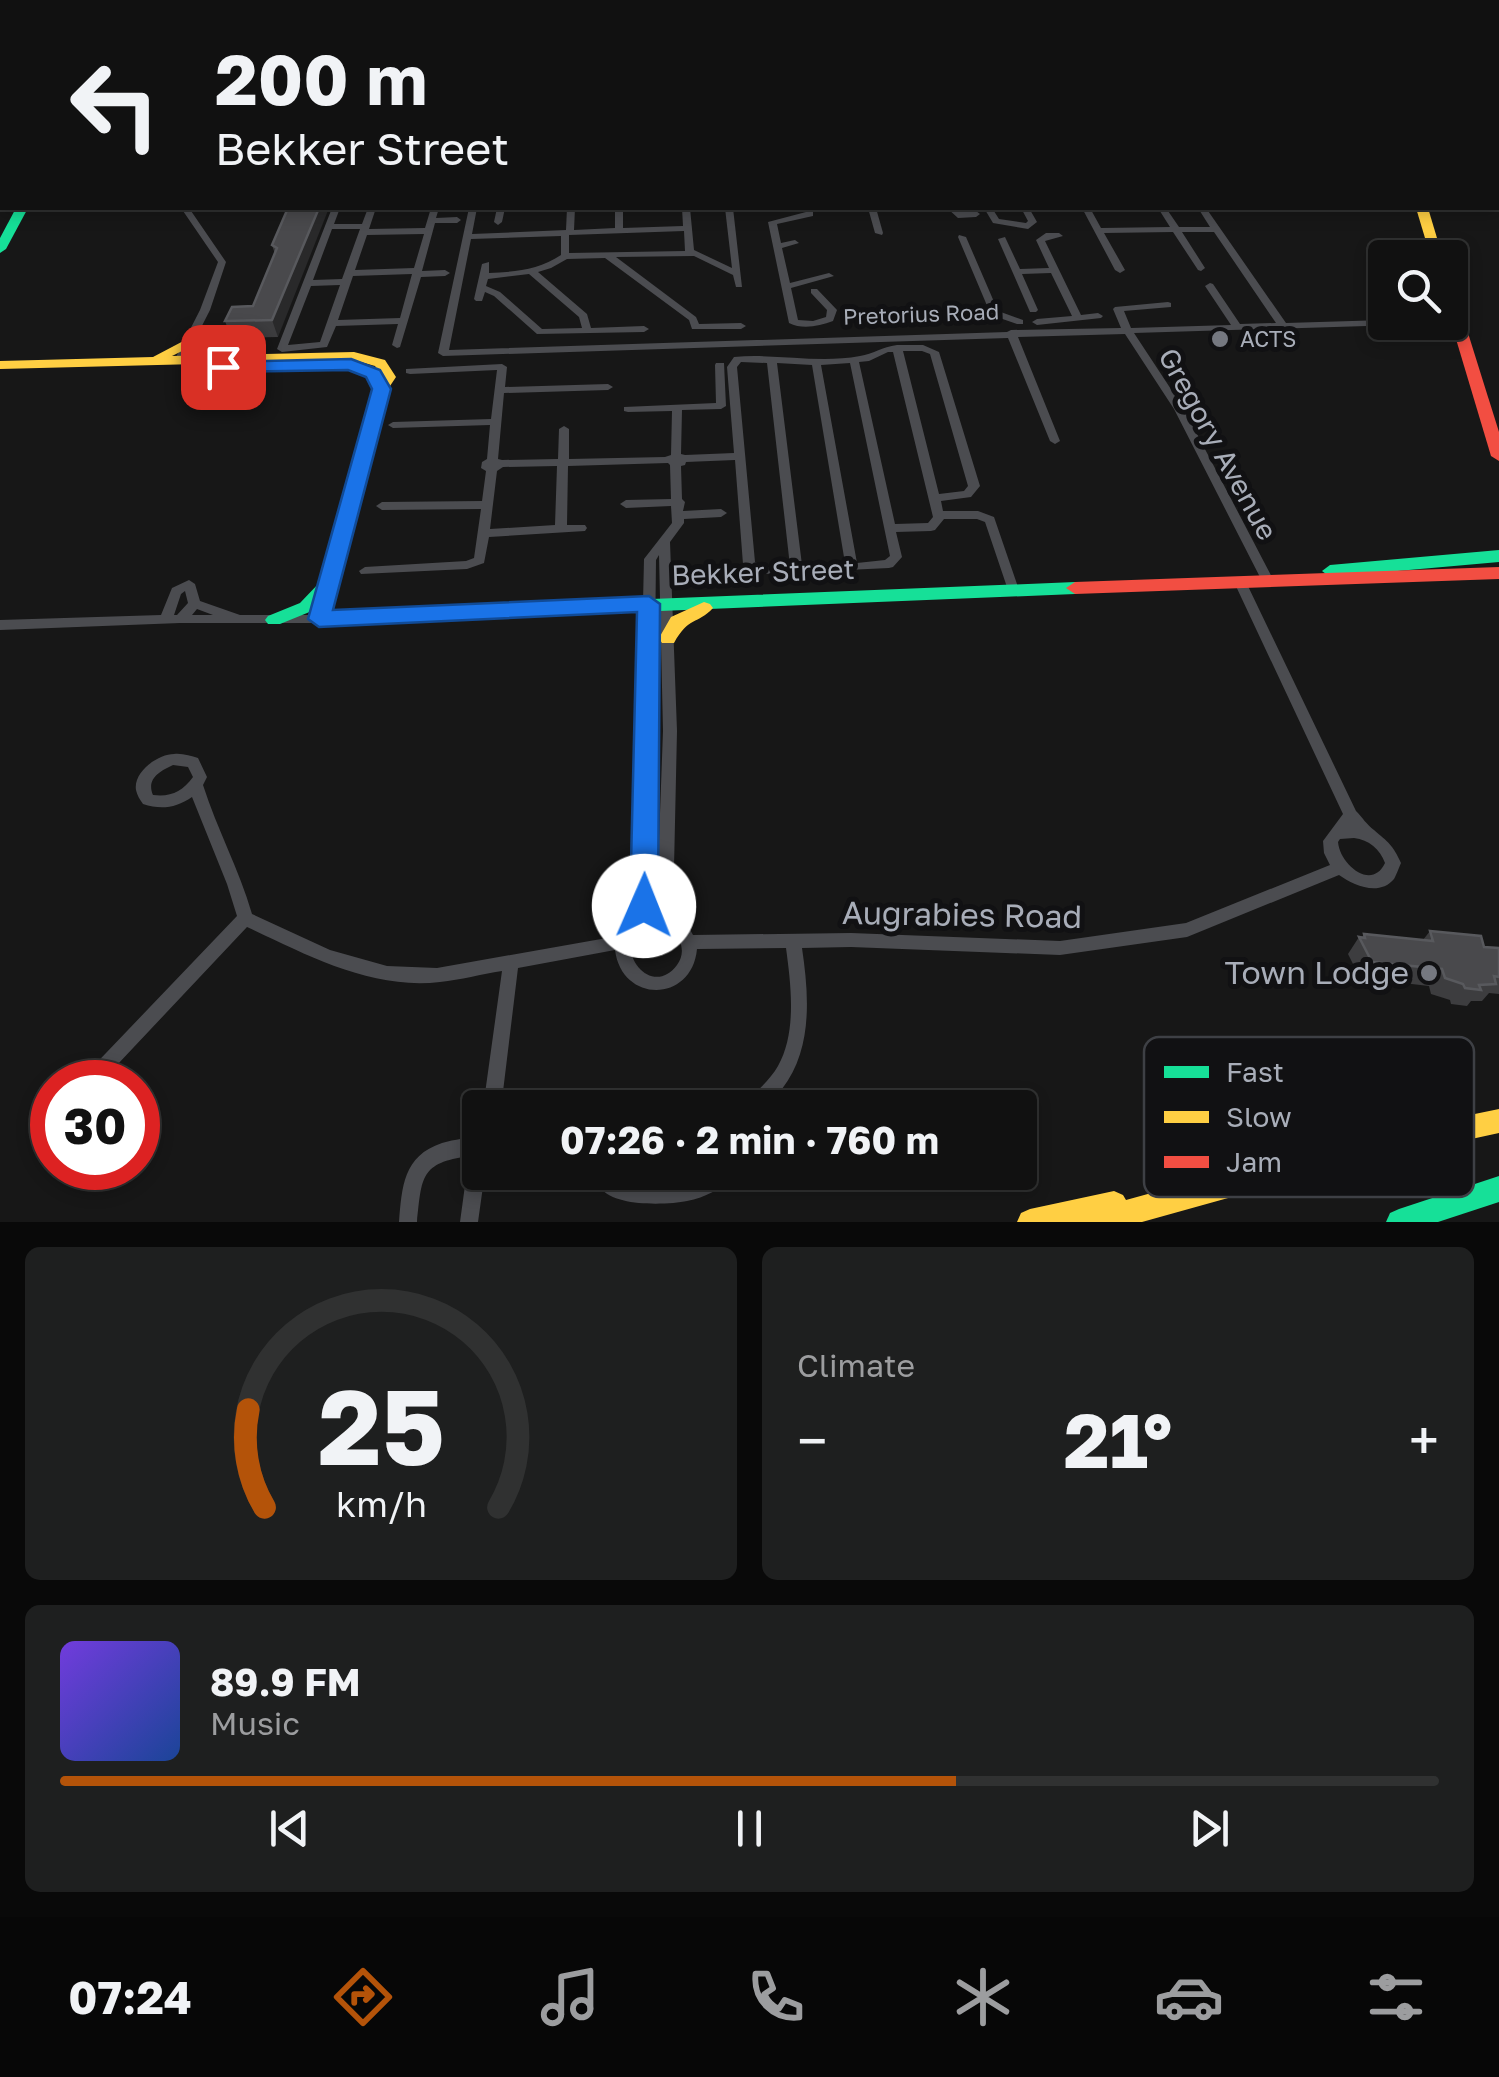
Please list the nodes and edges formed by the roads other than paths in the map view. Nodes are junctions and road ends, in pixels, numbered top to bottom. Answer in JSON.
{"nodes":[{"id":1,"x":19,"y":210,"type":"edge"},
{"id":2,"x":187,"y":210,"type":"edge"},
{"id":3,"x":335,"y":210,"type":"edge"},
{"id":4,"x":371,"y":210,"type":"edge"},
{"id":5,"x":434,"y":210,"type":"edge"},
{"id":6,"x":474,"y":210,"type":"edge"},
{"id":7,"x":501,"y":210,"type":"edge"},
{"id":8,"x":571,"y":210,"type":"edge"},
{"id":9,"x":619,"y":210,"type":"edge"},
{"id":10,"x":686,"y":210,"type":"edge"},
{"id":11,"x":729,"y":210,"type":"edge"},
{"id":12,"x":774,"y":210,"type":"edge"},
{"id":13,"x":809,"y":210,"type":"edge"},
{"id":14,"x":873,"y":210,"type":"edge"},
{"id":15,"x":953,"y":210,"type":"edge"},
{"id":16,"x":989,"y":210,"type":"edge"},
{"id":17,"x":1026,"y":210,"type":"edge"},
{"id":18,"x":1087,"y":210,"type":"edge"},
{"id":19,"x":1163,"y":210,"type":"edge"},
{"id":20,"x":1203,"y":210,"type":"edge"},
{"id":21,"x":1423,"y":210,"type":"edge"},
{"id":22,"x":976,"y":214,"type":"dead end"},
{"id":23,"x":456,"y":220,"type":"dead end"},
{"id":24,"x":778,"y":220,"type":"junction"},
{"id":25,"x":498,"y":222,"type":"dead end"},
{"id":26,"x":430,"y":226,"type":"junction"},
{"id":27,"x":328,"y":227,"type":"junction"},
{"id":28,"x":686,"y":228,"type":"junction"},
{"id":29,"x":364,"y":229,"type":"junction"},
{"id":30,"x":664,"y":229,"type":"junction"},
{"id":31,"x":1217,"y":229,"type":"junction"},
{"id":32,"x":619,"y":230,"type":"junction"},
{"id":33,"x":1099,"y":230,"type":"junction"},
{"id":34,"x":1176,"y":230,"type":"junction"},
{"id":35,"x":567,"y":233,"type":"junction"},
{"id":36,"x":879,"y":233,"type":"dead end"},
{"id":37,"x":1059,"y":236,"type":"dead end"},
{"id":38,"x":467,"y":238,"type":"junction"},
{"id":39,"x":962,"y":238,"type":"dead end"},
{"id":40,"x":1002,"y":239,"type":"dead end"},
{"id":41,"x":1432,"y":240,"type":"edge"},
{"id":42,"x":795,"y":243,"type":"dead end"},
{"id":43,"x":776,"y":247,"type":"junction"},
{"id":44,"x":0,"y":249,"type":"edge"},
{"id":45,"x":690,"y":253,"type":"junction"},
{"id":46,"x":664,"y":254,"type":"junction"},
{"id":47,"x":608,"y":255,"type":"junction"},
{"id":48,"x":566,"y":256,"type":"junction"},
{"id":49,"x":486,"y":264,"type":"dead end"},
{"id":50,"x":1200,"y":268,"type":"dead end"},
{"id":51,"x":530,"y":270,"type":"junction"},
{"id":52,"x":1054,"y":270,"type":"junction"},
{"id":53,"x":1120,"y":270,"type":"dead end"},
{"id":54,"x":417,"y":272,"type":"junction"},
{"id":55,"x":1017,"y":272,"type":"junction"},
{"id":56,"x":445,"y":273,"type":"dead end"},
{"id":57,"x":736,"y":273,"type":"junction"},
{"id":58,"x":829,"y":276,"type":"dead end"},
{"id":59,"x":348,"y":277,"type":"junction"},
{"id":60,"x":306,"y":283,"type":"junction"},
{"id":61,"x":739,"y":286,"type":"dead end"},
{"id":62,"x":787,"y":286,"type":"junction"},
{"id":63,"x":1210,"y":286,"type":"dead end"},
{"id":64,"x":482,"y":287,"type":"junction"},
{"id":65,"x":814,"y":291,"type":"dead end"},
{"id":66,"x":1168,"y":305,"type":"dead end"},
{"id":67,"x":1142,"y":306,"type":"junction"},
{"id":68,"x":1035,"y":316,"type":"junction"},
{"id":69,"x":1098,"y":316,"type":"dead end"},
{"id":70,"x":1077,"y":317,"type":"junction"},
{"id":71,"x":1148,"y":319,"type":"dead end"},
{"id":72,"x":404,"y":321,"type":"junction"},
{"id":73,"x":332,"y":323,"type":"junction"},
{"id":74,"x":1368,"y":323,"type":"edge"},
{"id":75,"x":814,"y":324,"type":"junction"},
{"id":76,"x":742,"y":326,"type":"dead end"},
{"id":77,"x":1283,"y":326,"type":"junction"},
{"id":78,"x":1238,"y":328,"type":"junction"},
{"id":79,"x":644,"y":329,"type":"dead end"},
{"id":80,"x":1018,"y":329,"type":"junction"},
{"id":81,"x":1127,"y":330,"type":"junction"},
{"id":82,"x":587,"y":331,"type":"junction"},
{"id":83,"x":1044,"y":332,"type":"junction"},
{"id":84,"x":191,"y":340,"type":"junction"},
{"id":85,"x":817,"y":340,"type":"junction"},
{"id":86,"x":1460,"y":340,"type":"edge"},
{"id":87,"x":398,"y":345,"type":"dead end"},
{"id":88,"x":897,"y":348,"type":"junction"},
{"id":89,"x":854,"y":360,"type":"junction"},
{"id":90,"x":145,"y":361,"type":"junction"},
{"id":91,"x":179,"y":361,"type":"junction"},
{"id":92,"x":816,"y":362,"type":"junction"},
{"id":93,"x":220,"y":363,"type":"junction"},
{"id":94,"x":772,"y":363,"type":"junction"},
{"id":95,"x":0,"y":365,"type":"edge"},
{"id":96,"x":720,"y":365,"type":"dead end"},
{"id":97,"x":410,"y":371,"type":"dead end"},
{"id":98,"x":0,"y":378,"type":"edge"},
{"id":99,"x":608,"y":386,"type":"dead end"},
{"id":100,"x":499,"y":390,"type":"junction"},
{"id":101,"x":677,"y":408,"type":"junction"},
{"id":102,"x":628,"y":409,"type":"dead end"},
{"id":103,"x":495,"y":422,"type":"junction"},
{"id":104,"x":393,"y":425,"type":"dead end"},
{"id":105,"x":564,"y":429,"type":"dead end"},
{"id":106,"x":1055,"y":441,"type":"dead end"},
{"id":107,"x":739,"y":456,"type":"junction"},
{"id":108,"x":1499,"y":456,"type":"edge"},
{"id":109,"x":675,"y":460,"type":"junction"},
{"id":110,"x":562,"y":464,"type":"junction"},
{"id":111,"x":494,"y":465,"type":"junction"},
{"id":112,"x":937,"y":498,"type":"junction"},
{"id":113,"x":626,"y":504,"type":"dead end"},
{"id":114,"x":487,"y":505,"type":"junction"},
{"id":115,"x":382,"y":506,"type":"dead end"},
{"id":116,"x":679,"y":508,"type":"junction"},
{"id":117,"x":721,"y":513,"type":"dead end"},
{"id":118,"x":939,"y":515,"type":"junction"},
{"id":119,"x":581,"y":528,"type":"dead end"},
{"id":120,"x":890,"y":528,"type":"junction"},
{"id":121,"x":561,"y":529,"type":"junction"},
{"id":122,"x":482,"y":533,"type":"junction"},
{"id":123,"x":1499,"y":556,"type":"edge"},
{"id":124,"x":852,"y":567,"type":"junction"},
{"id":125,"x":796,"y":569,"type":"junction"},
{"id":126,"x":366,"y":571,"type":"dead end"},
{"id":127,"x":1499,"y":574,"type":"edge"},
{"id":128,"x":330,"y":578,"type":"junction"},
{"id":129,"x":1288,"y":580,"type":"junction"},
{"id":130,"x":1268,"y":581,"type":"junction"},
{"id":131,"x":1240,"y":582,"type":"junction"},
{"id":132,"x":1012,"y":590,"type":"junction"},
{"id":133,"x":733,"y":600,"type":"junction"},
{"id":134,"x":658,"y":603,"type":"junction"},
{"id":135,"x":195,"y":604,"type":"junction"},
{"id":136,"x":379,"y":617,"type":"junction"},
{"id":137,"x":173,"y":619,"type":"junction"},
{"id":138,"x":319,"y":619,"type":"junction"},
{"id":139,"x":274,"y":620,"type":"junction"},
{"id":140,"x":242,"y":621,"type":"junction"},
{"id":141,"x":0,"y":625,"type":"edge"},
{"id":142,"x":668,"y":638,"type":"junction"},
{"id":143,"x":670,"y":731,"type":"junction"},
{"id":144,"x":647,"y":732,"type":"junction"},
{"id":145,"x":196,"y":786,"type":"junction"},
{"id":146,"x":174,"y":802,"type":"junction"},
{"id":147,"x":1351,"y":815,"type":"junction"},
{"id":148,"x":204,"y":816,"type":"junction"},
{"id":149,"x":1336,"y":834,"type":"junction"},
{"id":150,"x":1368,"y":834,"type":"junction"},
{"id":151,"x":1339,"y":868,"type":"junction"},
{"id":152,"x":245,"y":918,"type":"junction"},
{"id":153,"x":670,"y":920,"type":"junction"},
{"id":154,"x":637,"y":924,"type":"junction"},
{"id":155,"x":792,"y":941,"type":"junction"},
{"id":156,"x":622,"y":942,"type":"junction"},
{"id":157,"x":690,"y":942,"type":"junction"},
{"id":158,"x":512,"y":960,"type":"junction"},
{"id":159,"x":111,"y":1060,"type":"edge"},
{"id":160,"x":770,"y":1089,"type":"edge"},
{"id":161,"x":494,"y":1090,"type":"edge"},
{"id":162,"x":1499,"y":1121,"type":"edge"},
{"id":163,"x":1474,"y":1126,"type":"edge"},
{"id":164,"x":462,"y":1147,"type":"edge"},
{"id":165,"x":473,"y":1190,"type":"edge"},
{"id":166,"x":617,"y":1190,"type":"edge"},
{"id":167,"x":692,"y":1190,"type":"edge"},
{"id":168,"x":1499,"y":1190,"type":"edge"},
{"id":169,"x":1145,"y":1197,"type":"edge"},
{"id":170,"x":1185,"y":1197,"type":"edge"},
{"id":171,"x":408,"y":1222,"type":"edge"},
{"id":172,"x":469,"y":1222,"type":"edge"},
{"id":173,"x":1030,"y":1222,"type":"edge"},
{"id":174,"x":1095,"y":1222,"type":"edge"},
{"id":175,"x":1400,"y":1222,"type":"edge"}],
"edges":[{"from":1,"to":44,"type":"main road"},
{"from":2,"to":84,"type":"street"},
{"from":3,"to":27,"type":"street"},
{"from":4,"to":29,"type":"street"},
{"from":5,"to":26,"type":"street"},
{"from":6,"to":38,"type":"street"},
{"from":7,"to":25,"type":"street"},
{"from":8,"to":35,"type":"street"},
{"from":9,"to":32,"type":"street"},
{"from":10,"to":28,"type":"street"},
{"from":11,"to":57,"type":"street"},
{"from":12,"to":24,"type":"street"},
{"from":13,"to":24,"type":"street"},
{"from":14,"to":36,"type":"street"},
{"from":15,"to":22,"type":"street"},
{"from":16,"to":17,"type":"street"},
{"from":18,"to":33,"type":"street"},
{"from":19,"to":34,"type":"street"},
{"from":20,"to":31,"type":"street"},
{"from":21,"to":41,"type":"main road"},
{"from":23,"to":26,"type":"street"},
{"from":24,"to":43,"type":"street"},
{"from":26,"to":29,"type":"street"},
{"from":26,"to":54,"type":"street"},
{"from":27,"to":29,"type":"street"},
{"from":27,"to":60,"type":"street"},
{"from":28,"to":30,"type":"street"},
{"from":28,"to":45,"type":"street"},
{"from":29,"to":59,"type":"street"},
{"from":30,"to":32,"type":"street"},
{"from":30,"to":46,"type":"street"},
{"from":31,"to":34,"type":"street"},
{"from":31,"to":77,"type":"street"},
{"from":32,"to":35,"type":"street"},
{"from":33,"to":34,"type":"street"},
{"from":33,"to":53,"type":"street"},
{"from":34,"to":50,"type":"street"},
{"from":35,"to":38,"type":"street"},
{"from":35,"to":48,"type":"street"},
{"from":37,"to":52,"type":"street"},
{"from":38,"to":85,"type":"street","name":"Pretorius Road"},
{"from":39,"to":80,"type":"street"},
{"from":40,"to":55,"type":"street"},
{"from":42,"to":43,"type":"street"},
{"from":43,"to":62,"type":"street"},
{"from":45,"to":46,"type":"street"},
{"from":45,"to":57,"type":"street"},
{"from":46,"to":47,"type":"street"},
{"from":47,"to":48,"type":"street"},
{"from":47,"to":76,"type":"street"},
{"from":48,"to":51,"type":"street"},
{"from":49,"to":64,"type":"street"},
{"from":51,"to":64,"type":"street"},
{"from":51,"to":82,"type":"street"},
{"from":52,"to":55,"type":"street"},
{"from":52,"to":70,"type":"street"},
{"from":54,"to":56,"type":"street"},
{"from":54,"to":59,"type":"street"},
{"from":54,"to":72,"type":"street"},
{"from":55,"to":68,"type":"street"},
{"from":57,"to":61,"type":"street"},
{"from":58,"to":62,"type":"street"},
{"from":59,"to":60,"type":"street"},
{"from":59,"to":73,"type":"street"},
{"from":60,"to":73,"type":"street"},
{"from":62,"to":75,"type":"street"},
{"from":63,"to":78,"type":"street"},
{"from":64,"to":82,"type":"street"},
{"from":65,"to":75,"type":"street"},
{"from":66,"to":67,"type":"street"},
{"from":67,"to":71,"type":"street"},
{"from":67,"to":81,"type":"street"},
{"from":68,"to":70,"type":"street"},
{"from":68,"to":80,"type":"street"},
{"from":68,"to":83,"type":"street"},
{"from":69,"to":70,"type":"street"},
{"from":72,"to":73,"type":"street"},
{"from":72,"to":87,"type":"street"},
{"from":74,"to":77,"type":"street","name":"Pretorius Road"},
{"from":75,"to":85,"type":"street"},
{"from":77,"to":78,"type":"street","name":"Pretorius Road"},
{"from":78,"to":81,"type":"street","name":"Pretorius Road"},
{"from":79,"to":82,"type":"street"},
{"from":80,"to":83,"type":"street","name":"Pretorius Road"},
{"from":80,"to":85,"type":"street","name":"Pretorius Road"},
{"from":80,"to":106,"type":"street"},
{"from":81,"to":83,"type":"street","name":"Pretorius Road"},
{"from":81,"to":130,"type":"street","name":"Gregory Avenue"},
{"from":84,"to":90,"type":"main road"},
{"from":84,"to":91,"type":"street"},
{"from":84,"to":93,"type":"street"},
{"from":86,"to":108,"type":"main road"},
{"from":88,"to":89,"type":"street"},
{"from":88,"to":112,"type":"street"},
{"from":88,"to":112,"type":"street"},
{"from":89,"to":92,"type":"street"},
{"from":89,"to":120,"type":"street"},
{"from":90,"to":91,"type":"main road"},
{"from":90,"to":95,"type":"main road"},
{"from":91,"to":93,"type":"main road"},
{"from":92,"to":94,"type":"street"},
{"from":92,"to":124,"type":"street"},
{"from":93,"to":98,"type":"main road"},
{"from":93,"to":128,"type":"main road"},
{"from":94,"to":107,"type":"street"},
{"from":94,"to":125,"type":"street"},
{"from":96,"to":101,"type":"street"},
{"from":97,"to":100,"type":"street"},
{"from":99,"to":100,"type":"street"},
{"from":100,"to":103,"type":"street"},
{"from":101,"to":102,"type":"street"},
{"from":101,"to":109,"type":"street"},
{"from":103,"to":104,"type":"street"},
{"from":103,"to":111,"type":"street"},
{"from":105,"to":110,"type":"street"},
{"from":107,"to":109,"type":"street"},
{"from":107,"to":125,"type":"street"},
{"from":109,"to":110,"type":"street"},
{"from":109,"to":116,"type":"street"},
{"from":110,"to":111,"type":"street"},
{"from":110,"to":121,"type":"street"},
{"from":111,"to":114,"type":"street"},
{"from":112,"to":118,"type":"street"},
{"from":113,"to":116,"type":"street"},
{"from":114,"to":115,"type":"street"},
{"from":114,"to":122,"type":"street"},
{"from":116,"to":117,"type":"street"},
{"from":116,"to":134,"type":"street"},
{"from":118,"to":120,"type":"street"},
{"from":118,"to":132,"type":"street"},
{"from":119,"to":121,"type":"street"},
{"from":120,"to":124,"type":"street"},
{"from":121,"to":122,"type":"street"},
{"from":122,"to":126,"type":"street"},
{"from":123,"to":129,"type":"main road","name":"Bekker Street"},
{"from":124,"to":125,"type":"street"},
{"from":127,"to":129,"type":"main road","name":"Bekker Street"},
{"from":128,"to":136,"type":"main road"},
{"from":128,"to":138,"type":"main road"},
{"from":128,"to":139,"type":"main road"},
{"from":129,"to":130,"type":"main road","name":"Bekker Street"},
{"from":130,"to":131,"type":"main road","name":"Bekker Street"},
{"from":131,"to":132,"type":"main road","name":"Bekker Street"},
{"from":131,"to":147,"type":"street"},
{"from":132,"to":133,"type":"main road","name":"Bekker Street"},
{"from":133,"to":134,"type":"main road","name":"Bekker Street"},
{"from":133,"to":142,"type":"main road"},
{"from":134,"to":136,"type":"main road","name":"Bekker Street"},
{"from":134,"to":142,"type":"street"},
{"from":134,"to":144,"type":"street"},
{"from":135,"to":137,"type":"street"},
{"from":135,"to":137,"type":"street"},
{"from":135,"to":140,"type":"street"},
{"from":136,"to":138,"type":"main road","name":"Bekker Street"},
{"from":137,"to":140,"type":"street","name":"Bekker Street"},
{"from":137,"to":141,"type":"street","name":"Bekker Street"},
{"from":138,"to":139,"type":"street","name":"Bekker Street"},
{"from":139,"to":140,"type":"street","name":"Bekker Street"},
{"from":142,"to":143,"type":"street"},
{"from":143,"to":144,"type":"street"},
{"from":143,"to":153,"type":"street"},
{"from":144,"to":154,"type":"street"},
{"from":145,"to":146,"type":"street"},
{"from":145,"to":146,"type":"street"},
{"from":145,"to":148,"type":"street"},
{"from":146,"to":148,"type":"street"},
{"from":147,"to":149,"type":"street"},
{"from":147,"to":150,"type":"street"},
{"from":148,"to":152,"type":"street"},
{"from":149,"to":150,"type":"street"},
{"from":149,"to":151,"type":"street"},
{"from":150,"to":151,"type":"street"},
{"from":151,"to":155,"type":"street","name":"Augrabies Road"},
{"from":152,"to":158,"type":"street"},
{"from":152,"to":159,"type":"street"},
{"from":153,"to":154,"type":"street"},
{"from":153,"to":157,"type":"street"},
{"from":154,"to":156,"type":"street"},
{"from":155,"to":157,"type":"street","name":"Augrabies Road"},
{"from":155,"to":160,"type":"street"},
{"from":156,"to":157,"type":"street"},
{"from":156,"to":158,"type":"street"},
{"from":158,"to":161,"type":"street"},
{"from":162,"to":163,"type":"main road"},
{"from":164,"to":171,"type":"street"},
{"from":165,"to":172,"type":"street"},
{"from":166,"to":167,"type":"street"},
{"from":168,"to":175,"type":"main road"},
{"from":169,"to":173,"type":"main road"},
{"from":170,"to":174,"type":"main road"}]}
